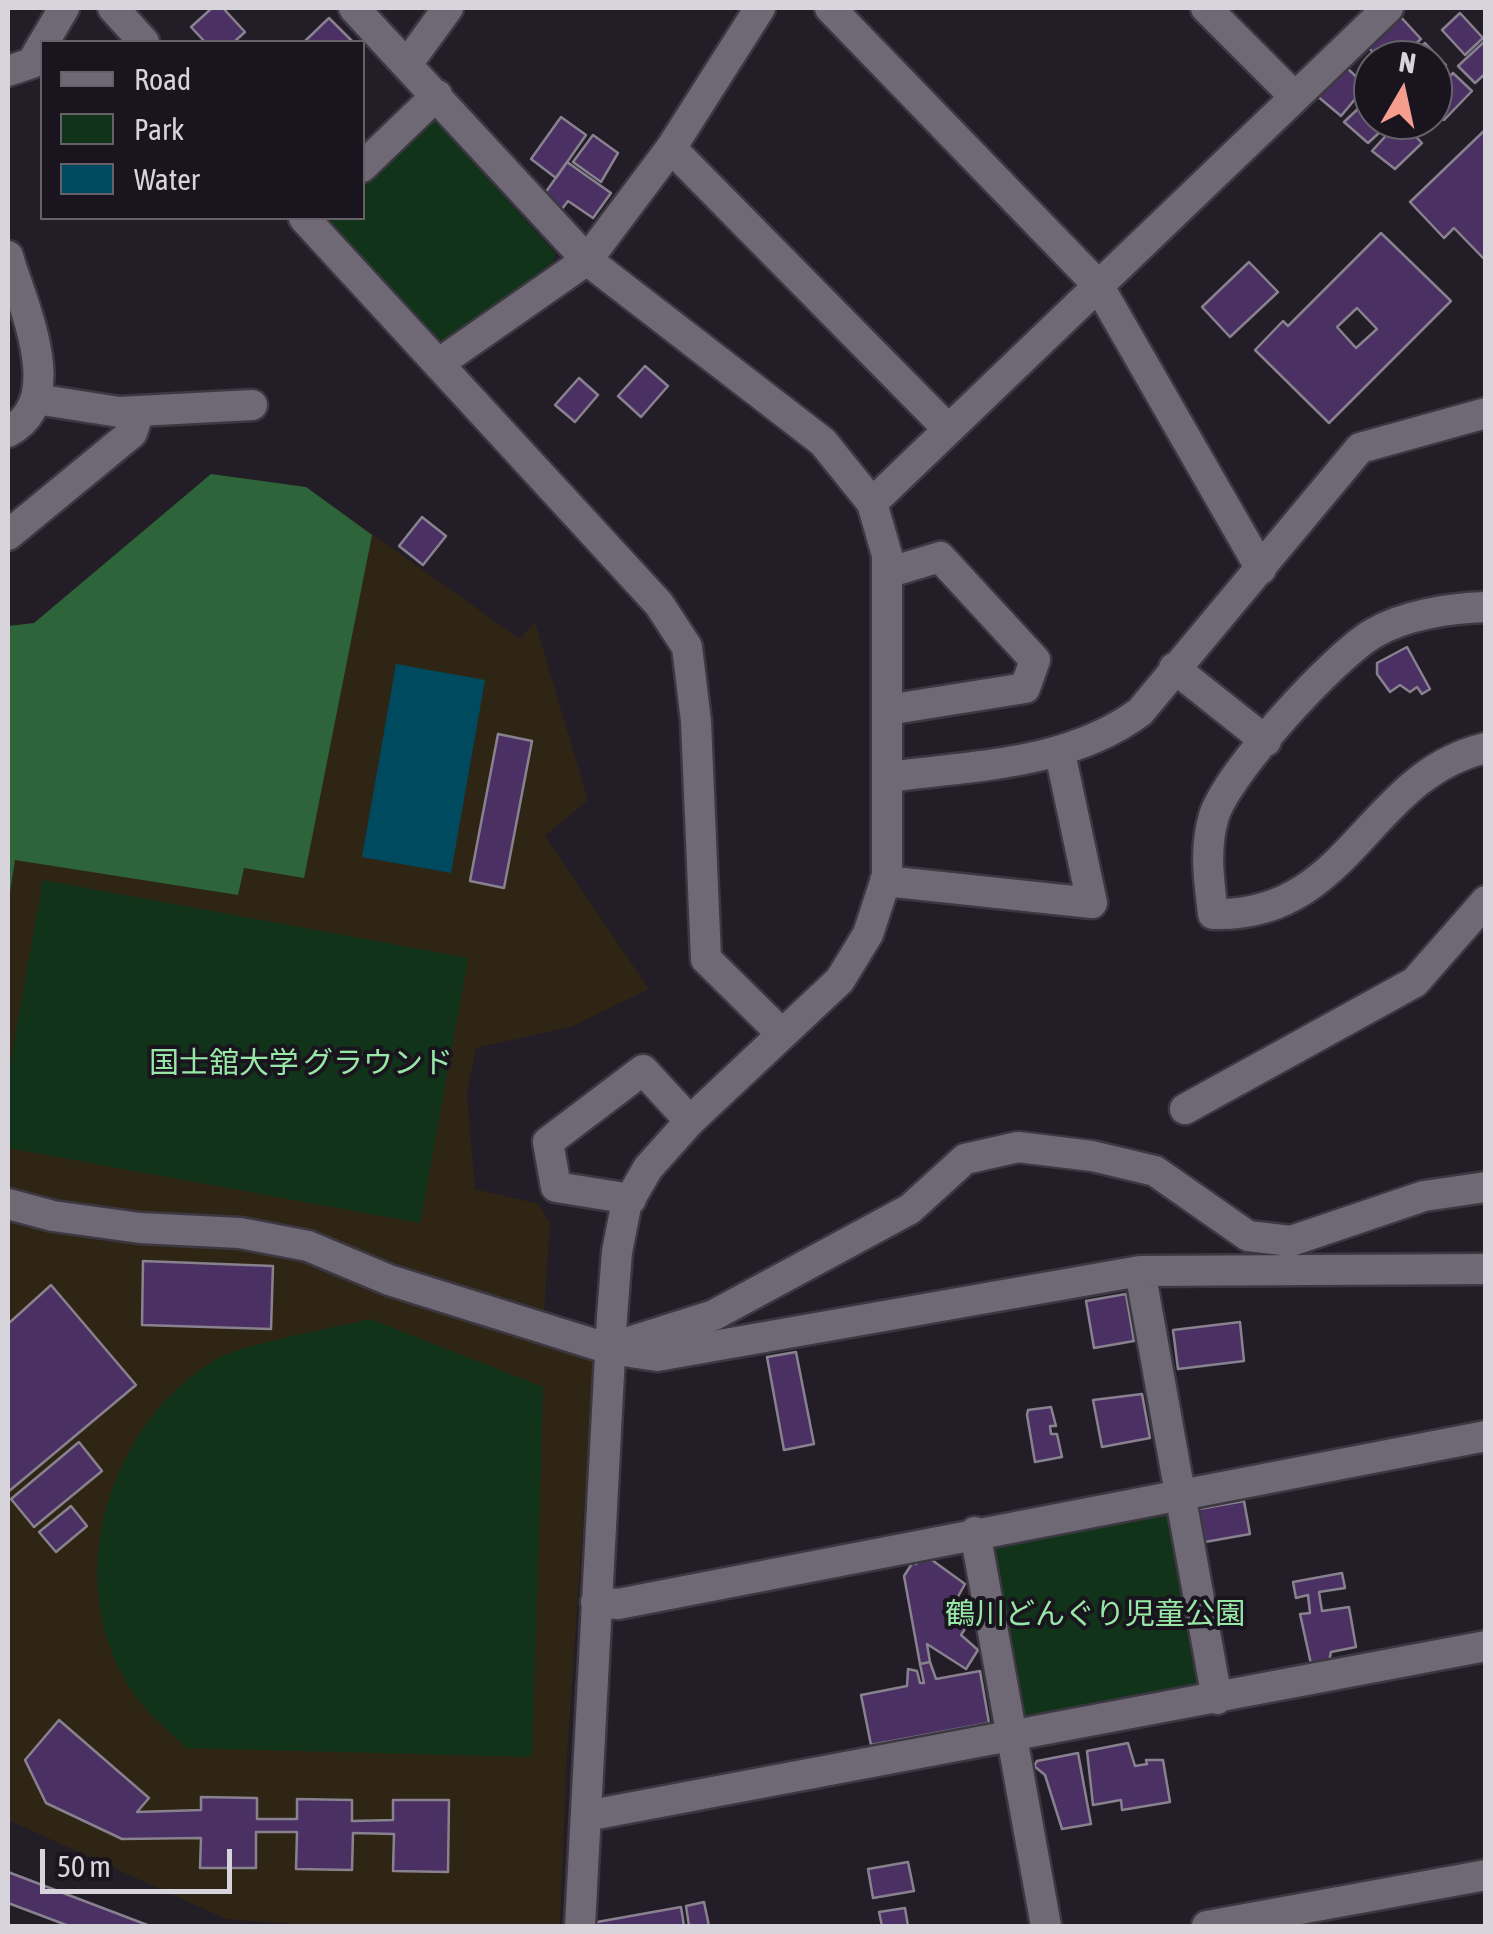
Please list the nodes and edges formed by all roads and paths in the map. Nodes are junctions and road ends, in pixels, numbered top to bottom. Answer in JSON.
{"nodes":[{"id":1,"x":64,"y":8,"type":"edge"},
{"id":2,"x":112,"y":8,"type":"edge"},
{"id":3,"x":354,"y":8,"type":"edge"},
{"id":4,"x":448,"y":8,"type":"edge"},
{"id":5,"x":760,"y":8,"type":"edge"},
{"id":6,"x":830,"y":8,"type":"edge"},
{"id":7,"x":1206,"y":8,"type":"edge"},
{"id":8,"x":1388,"y":8,"type":"edge"},
{"id":9,"x":45,"y":40,"type":"edge"},
{"id":10,"x":142,"y":40,"type":"edge"},
{"id":11,"x":40,"y":49,"type":"edge"},
{"id":12,"x":408,"y":64,"type":"junction"},
{"id":13,"x":8,"y":71,"type":"edge"},
{"id":14,"x":437,"y":95,"type":"junction"},
{"id":15,"x":1296,"y":96,"type":"junction"},
{"id":16,"x":670,"y":148,"type":"junction"},
{"id":17,"x":365,"y":164,"type":"edge"},
{"id":18,"x":308,"y":220,"type":"edge"},
{"id":19,"x":8,"y":256,"type":"edge"},
{"id":20,"x":587,"y":260,"type":"junction"},
{"id":21,"x":1098,"y":286,"type":"junction"},
{"id":22,"x":438,"y":364,"type":"junction"},
{"id":23,"x":36,"y":399,"type":"junction"},
{"id":24,"x":252,"y":405,"type":"dead end"},
{"id":25,"x":139,"y":411,"type":"junction"},
{"id":26,"x":1486,"y":413,"type":"edge"},
{"id":27,"x":948,"y":429,"type":"junction"},
{"id":28,"x":8,"y":432,"type":"edge"},
{"id":29,"x":872,"y":503,"type":"junction"},
{"id":30,"x":8,"y":535,"type":"edge"},
{"id":31,"x":1262,"y":569,"type":"junction"},
{"id":32,"x":887,"y":574,"type":"junction"},
{"id":33,"x":1486,"y":607,"type":"edge"},
{"id":34,"x":1174,"y":668,"type":"junction"},
{"id":35,"x":887,"y":710,"type":"junction"},
{"id":36,"x":1266,"y":741,"type":"junction"},
{"id":37,"x":1486,"y":748,"type":"edge"},
{"id":38,"x":1060,"y":753,"type":"junction"},
{"id":39,"x":888,"y":777,"type":"junction"},
{"id":40,"x":885,"y":881,"type":"junction"},
{"id":41,"x":1486,"y":901,"type":"edge"},
{"id":42,"x":782,"y":1034,"type":"junction"},
{"id":43,"x":1184,"y":1109,"type":"dead end"},
{"id":44,"x":690,"y":1122,"type":"junction"},
{"id":45,"x":1486,"y":1187,"type":"edge"},
{"id":46,"x":631,"y":1198,"type":"junction"},
{"id":47,"x":8,"y":1204,"type":"edge"},
{"id":48,"x":1486,"y":1269,"type":"edge"},
{"id":49,"x":1140,"y":1271,"type":"junction"},
{"id":50,"x":610,"y":1348,"type":"junction"},
{"id":51,"x":1486,"y":1436,"type":"edge"},
{"id":52,"x":1182,"y":1493,"type":"junction"},
{"id":53,"x":975,"y":1532,"type":"junction"},
{"id":54,"x":596,"y":1602,"type":"junction"},
{"id":55,"x":1486,"y":1646,"type":"edge"},
{"id":56,"x":1217,"y":1699,"type":"junction"},
{"id":57,"x":1013,"y":1733,"type":"junction"},
{"id":58,"x":586,"y":1816,"type":"junction"},
{"id":59,"x":1486,"y":1875,"type":"edge"},
{"id":60,"x":580,"y":1926,"type":"edge"},
{"id":61,"x":1046,"y":1926,"type":"edge"},
{"id":62,"x":1207,"y":1926,"type":"edge"}],
"edges":[{"from":1,"to":9,"type":"street"},
{"from":2,"to":10,"type":"street"},
{"from":3,"to":12,"type":"street"},
{"from":4,"to":12,"type":"street"},
{"from":5,"to":16,"type":"street"},
{"from":6,"to":21,"type":"street"},
{"from":7,"to":15,"type":"street"},
{"from":8,"to":15,"type":"street"},
{"from":11,"to":13,"type":"street"},
{"from":12,"to":14,"type":"street"},
{"from":14,"to":17,"type":"street"},
{"from":14,"to":20,"type":"street"},
{"from":15,"to":21,"type":"street"},
{"from":16,"to":20,"type":"street"},
{"from":16,"to":27,"type":"street"},
{"from":18,"to":22,"type":"street"},
{"from":19,"to":23,"type":"street"},
{"from":20,"to":22,"type":"street"},
{"from":20,"to":29,"type":"street"},
{"from":21,"to":27,"type":"street"},
{"from":21,"to":31,"type":"street"},
{"from":22,"to":42,"type":"street"},
{"from":23,"to":25,"type":"street"},
{"from":23,"to":28,"type":"street"},
{"from":24,"to":25,"type":"street"},
{"from":25,"to":30,"type":"street"},
{"from":26,"to":31,"type":"street"},
{"from":27,"to":29,"type":"street"},
{"from":29,"to":32,"type":"street"},
{"from":31,"to":34,"type":"street"},
{"from":32,"to":35,"type":"street"},
{"from":32,"to":35,"type":"street"},
{"from":33,"to":36,"type":"street"},
{"from":34,"to":36,"type":"street"},
{"from":34,"to":38,"type":"street"},
{"from":35,"to":39,"type":"street"},
{"from":36,"to":37,"type":"street"},
{"from":38,"to":39,"type":"street"},
{"from":38,"to":40,"type":"street"},
{"from":39,"to":40,"type":"street"},
{"from":40,"to":42,"type":"street"},
{"from":41,"to":43,"type":"street"},
{"from":42,"to":44,"type":"street"},
{"from":44,"to":46,"type":"street"},
{"from":44,"to":46,"type":"street"},
{"from":45,"to":50,"type":"street"},
{"from":46,"to":50,"type":"street"},
{"from":47,"to":50,"type":"street"},
{"from":48,"to":49,"type":"street"},
{"from":49,"to":50,"type":"street"},
{"from":49,"to":52,"type":"street"},
{"from":50,"to":54,"type":"street"},
{"from":51,"to":52,"type":"street"},
{"from":52,"to":53,"type":"street"},
{"from":52,"to":56,"type":"street"},
{"from":53,"to":54,"type":"street"},
{"from":53,"to":57,"type":"street"},
{"from":54,"to":58,"type":"street"},
{"from":55,"to":56,"type":"street"},
{"from":56,"to":57,"type":"street"},
{"from":57,"to":58,"type":"street"},
{"from":57,"to":61,"type":"street"},
{"from":58,"to":60,"type":"street"},
{"from":59,"to":62,"type":"street"}]}
